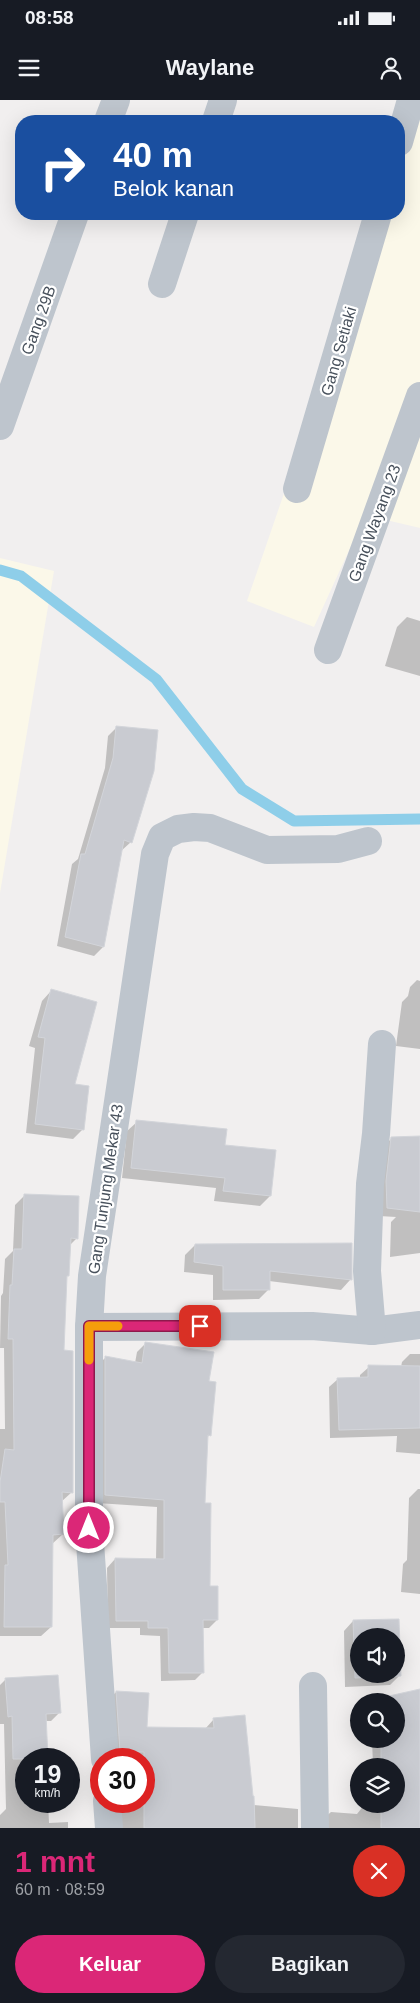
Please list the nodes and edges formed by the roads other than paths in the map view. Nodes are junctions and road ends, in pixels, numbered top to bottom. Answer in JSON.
{"nodes":[{"id":1,"x":116,"y":100,"type":"edge"},
{"id":2,"x":223,"y":100,"type":"edge"},
{"id":3,"x":411,"y":100,"type":"edge"},
{"id":4,"x":110,"y":115,"type":"edge"},
{"id":5,"x":218,"y":115,"type":"edge"},
{"id":6,"x":405,"y":121,"type":"edge"},
{"id":7,"x":73,"y":220,"type":"edge"},
{"id":8,"x":184,"y":220,"type":"edge"},
{"id":9,"x":376,"y":220,"type":"edge"},
{"id":10,"x":162,"y":284,"type":"dead end"},
{"id":11,"x":420,"y":396,"type":"edge"},
{"id":12,"x":0,"y":426,"type":"edge"},
{"id":13,"x":297,"y":489,"type":"dead end"},
{"id":14,"x":328,"y":650,"type":"dead end"},
{"id":15,"x":368,"y":841,"type":"dead end"},
{"id":16,"x":382,"y":1044,"type":"dead end"},
{"id":17,"x":420,"y":1325,"type":"edge"},
{"id":18,"x":89,"y":1326,"type":"junction"},
{"id":19,"x":372,"y":1332,"type":"junction"},
{"id":20,"x":314,"y":1686,"type":"dead end"},
{"id":21,"x":104,"y":1748,"type":"edge"},
{"id":22,"x":108,"y":1813,"type":"edge"},
{"id":23,"x":109,"y":1828,"type":"edge"},
{"id":24,"x":315,"y":1828,"type":"edge"}],
"edges":[{"from":1,"to":4,"type":"street"},
{"from":2,"to":5,"type":"street"},
{"from":3,"to":6,"type":"street"},
{"from":7,"to":12,"type":"street","name":"Gang 29B"},
{"from":8,"to":10,"type":"street"},
{"from":9,"to":13,"type":"street","name":"Gang Setiaki"},
{"from":11,"to":14,"type":"street","name":"Gang Wayang 23"},
{"from":15,"to":18,"type":"street","name":"Gang Tunjung Mekar 43"},
{"from":16,"to":19,"type":"street"},
{"from":17,"to":19,"type":"street"},
{"from":18,"to":19,"type":"street"},
{"from":18,"to":21,"type":"street","name":"Gang Tunjung Mekar 43"},
{"from":20,"to":24,"type":"street"},
{"from":22,"to":23,"type":"street"}]}
